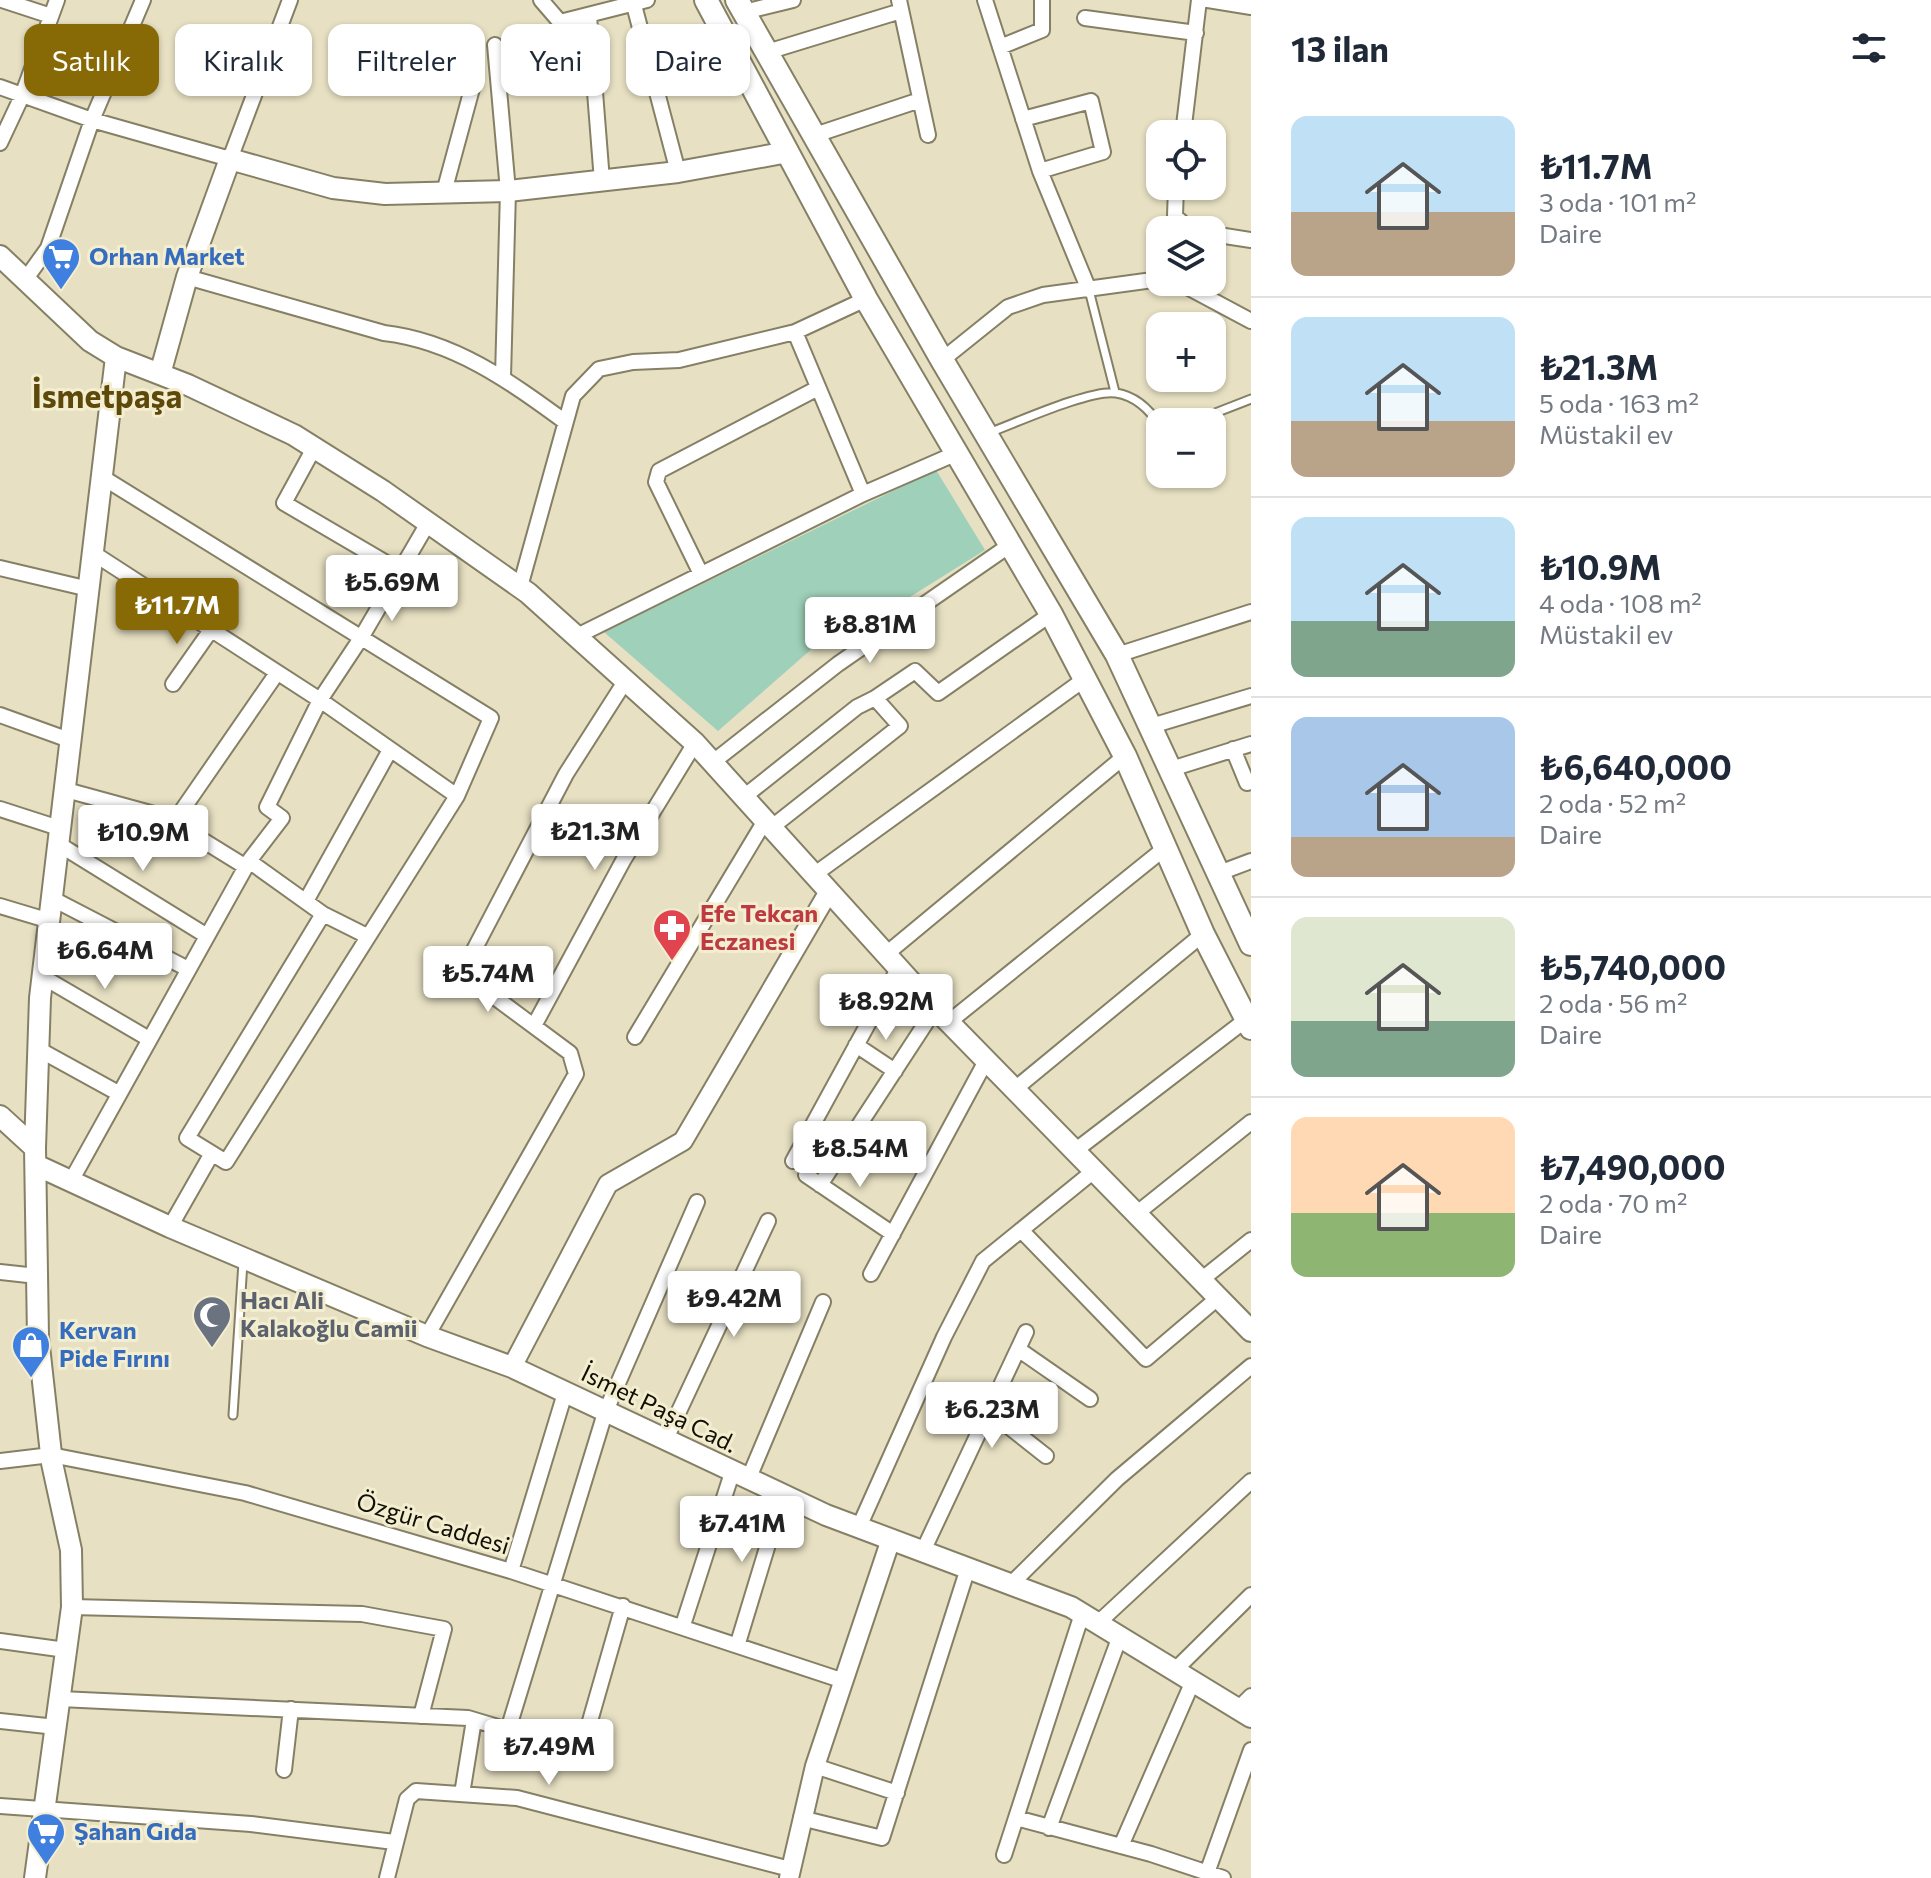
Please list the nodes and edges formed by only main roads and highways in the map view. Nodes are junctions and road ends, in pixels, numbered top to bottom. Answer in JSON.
{"nodes":[{"id":1,"x":706,"y":0,"type":"edge"},
{"id":2,"x":741,"y":6,"type":"edge"},
{"id":3,"x":788,"y":152,"type":"junction"},
{"id":4,"x":0,"y":256,"type":"edge"},
{"id":5,"x":116,"y":357,"type":"junction"},
{"id":6,"x":160,"y":374,"type":"junction"},
{"id":7,"x":1251,"y":944,"type":"edge"},
{"id":8,"x":1249,"y":1023,"type":"edge"},
{"id":9,"x":0,"y":1116,"type":"edge"},
{"id":10,"x":36,"y":1157,"type":"junction"},
{"id":11,"x":1251,"y":1331,"type":"edge"},
{"id":12,"x":1247,"y":1707,"type":"edge"},
{"id":13,"x":35,"y":1878,"type":"edge"}],
"edges":[{"from":1,"to":3,"type":"main road"},
{"from":2,"to":7,"type":"main road"},
{"from":3,"to":6,"type":"main road"},
{"from":3,"to":8,"type":"main road"},
{"from":4,"to":5,"type":"main road"},
{"from":5,"to":6,"type":"main road"},
{"from":5,"to":10,"type":"main road"},
{"from":6,"to":11,"type":"main road"},
{"from":9,"to":10,"type":"main road","name":"İsmet Paşa Cad."},
{"from":10,"to":12,"type":"main road","name":"İsmet Paşa Cad."},
{"from":10,"to":13,"type":"main road"}]}
